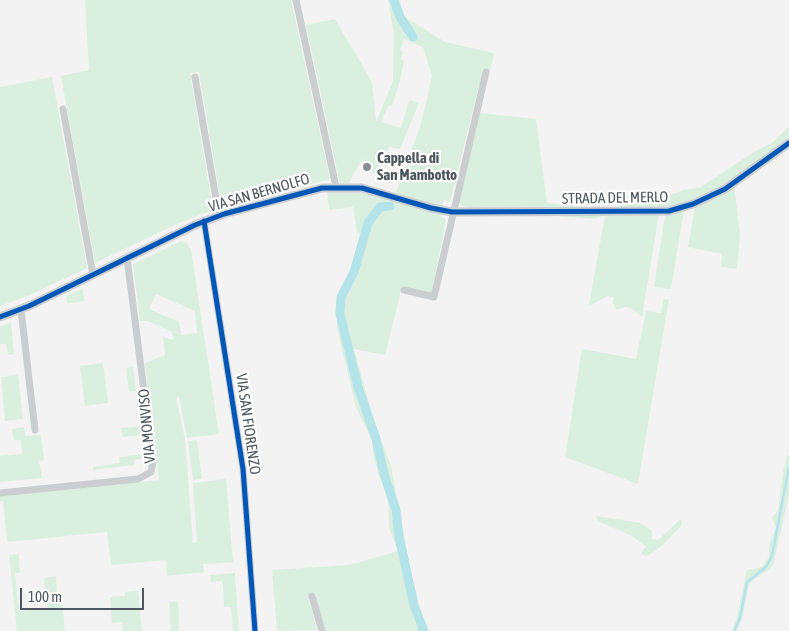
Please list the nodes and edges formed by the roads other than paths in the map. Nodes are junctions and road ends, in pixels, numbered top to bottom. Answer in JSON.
{"nodes":[{"id":1,"x":296,"y":0,"type":"edge"},
{"id":2,"x":486,"y":72,"type":"dead end"},
{"id":3,"x":195,"y":77,"type":"dead end"},
{"id":4,"x":63,"y":109,"type":"dead end"},
{"id":5,"x":789,"y":143,"type":"edge"},
{"id":6,"x":336,"y":187,"type":"junction"},
{"id":7,"x":452,"y":212,"type":"junction"},
{"id":8,"x":219,"y":216,"type":"junction"},
{"id":9,"x":204,"y":221,"type":"junction"},
{"id":10,"x":127,"y":258,"type":"junction"},
{"id":11,"x":93,"y":275,"type":"junction"},
{"id":12,"x":404,"y":290,"type":"dead end"},
{"id":13,"x":21,"y":310,"type":"junction"},
{"id":14,"x":0,"y":317,"type":"edge"},
{"id":15,"x":35,"y":430,"type":"dead end"},
{"id":16,"x":0,"y":493,"type":"edge"},
{"id":17,"x":312,"y":596,"type":"dead end"},
{"id":18,"x":255,"y":631,"type":"edge"},
{"id":19,"x":322,"y":631,"type":"edge"}],
"edges":[{"from":1,"to":6,"type":"street"},
{"from":2,"to":7,"type":"street"},
{"from":3,"to":8,"type":"street","name":"VIA SAN BERNOLFO"},
{"from":4,"to":11,"type":"street"},
{"from":5,"to":7,"type":"street","name":"STRADA DEL MERLO"},
{"from":6,"to":7,"type":"street","name":"VIA SAN BERNOLFO"},
{"from":6,"to":8,"type":"street","name":"VIA SAN BERNOLFO"},
{"from":7,"to":12,"type":"street"},
{"from":8,"to":9,"type":"street","name":"VIA SAN BERNOLFO"},
{"from":9,"to":10,"type":"street","name":"VIA SAN BERNOLFO"},
{"from":9,"to":18,"type":"street","name":"VIA SAN FIORENZO"},
{"from":10,"to":11,"type":"street","name":"VIA SAN BERNOLFO"},
{"from":10,"to":16,"type":"street","name":"VIA MONVISO"},
{"from":11,"to":13,"type":"street","name":"VIA SAN BERNOLFO"},
{"from":13,"to":14,"type":"street","name":"VIA SAN BERNOLFO"},
{"from":13,"to":15,"type":"street"},
{"from":17,"to":19,"type":"street"}]}
